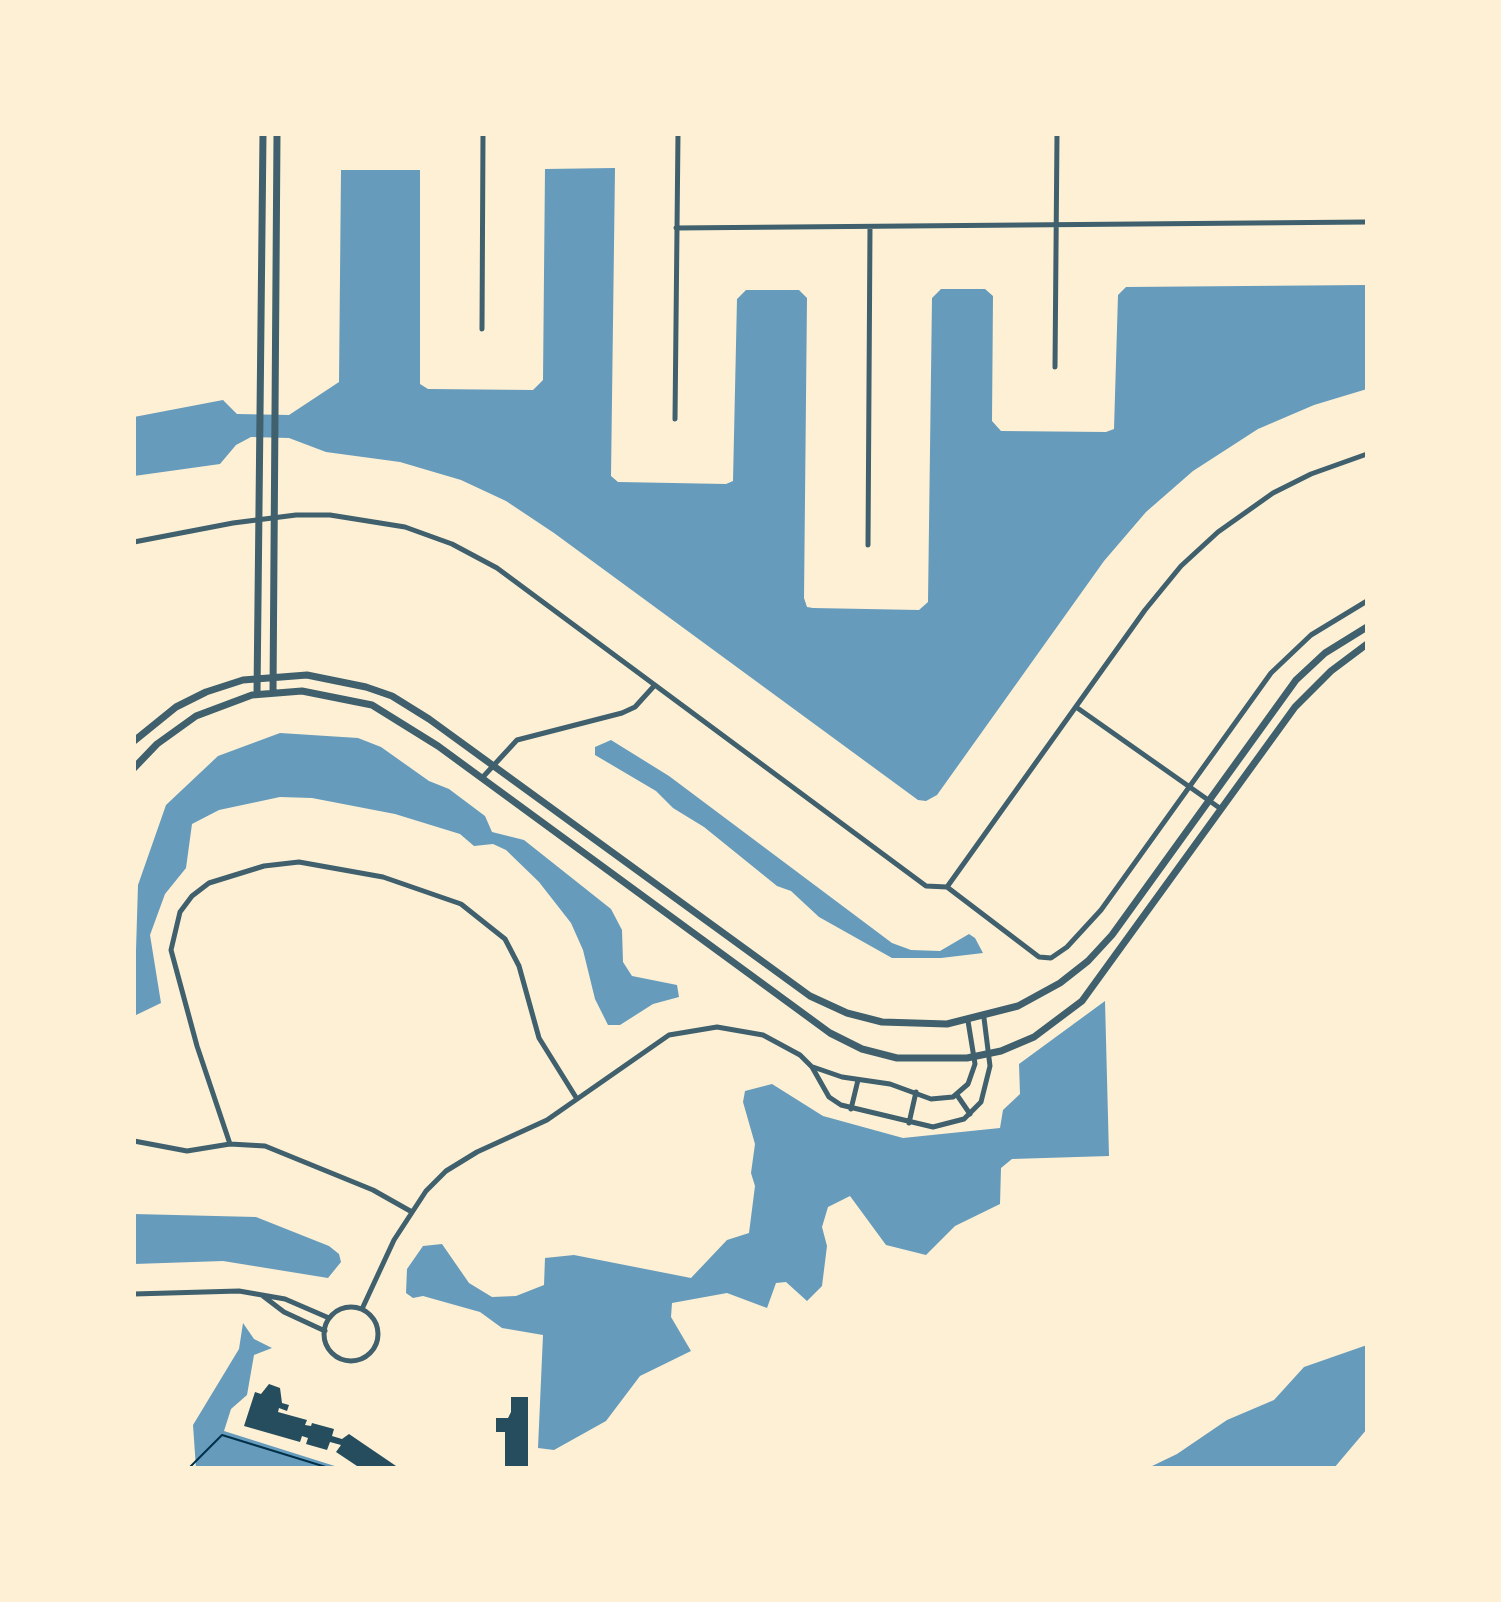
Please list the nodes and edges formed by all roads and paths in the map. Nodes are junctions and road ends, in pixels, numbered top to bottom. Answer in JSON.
{"nodes":[{"id":1,"x":263,"y":134,"type":"edge"},
{"id":2,"x":277,"y":134,"type":"edge"},
{"id":3,"x":483,"y":134,"type":"edge"},
{"id":4,"x":678,"y":134,"type":"edge"},
{"id":5,"x":1057,"y":134,"type":"edge"},
{"id":6,"x":1367,"y":222,"type":"edge"},
{"id":7,"x":1057,"y":226,"type":"junction"},
{"id":8,"x":870,"y":227,"type":"junction"},
{"id":9,"x":676,"y":228,"type":"junction"},
{"id":10,"x":482,"y":329,"type":"dead end"},
{"id":11,"x":1055,"y":367,"type":"dead end"},
{"id":12,"x":675,"y":419,"type":"dead end"},
{"id":13,"x":1367,"y":454,"type":"edge"},
{"id":14,"x":274,"y":518,"type":"junction"},
{"id":15,"x":258,"y":521,"type":"junction"},
{"id":16,"x":134,"y":542,"type":"edge"},
{"id":17,"x":868,"y":545,"type":"dead end"},
{"id":18,"x":1367,"y":601,"type":"edge"},
{"id":19,"x":1367,"y":627,"type":"edge"},
{"id":20,"x":1367,"y":644,"type":"edge"},
{"id":21,"x":273,"y":675,"type":"junction"},
{"id":22,"x":257,"y":677,"type":"junction"},
{"id":23,"x":654,"y":686,"type":"junction"},
{"id":24,"x":273,"y":692,"type":"junction"},
{"id":25,"x":257,"y":694,"type":"junction"},
{"id":26,"x":1076,"y":707,"type":"junction"},
{"id":27,"x":134,"y":741,"type":"edge"},
{"id":28,"x":491,"y":765,"type":"junction"},
{"id":29,"x":134,"y":768,"type":"edge"},
{"id":30,"x":482,"y":778,"type":"junction"},
{"id":31,"x":1188,"y":786,"type":"junction"},
{"id":32,"x":1208,"y":800,"type":"junction"},
{"id":33,"x":1221,"y":809,"type":"junction"},
{"id":34,"x":947,"y":887,"type":"junction"},
{"id":35,"x":984,"y":1018,"type":"junction"},
{"id":36,"x":968,"y":1021,"type":"junction"},
{"id":37,"x":990,"y":1054,"type":"junction"},
{"id":38,"x":974,"y":1057,"type":"junction"},
{"id":39,"x":812,"y":1067,"type":"junction"},
{"id":40,"x":858,"y":1080,"type":"junction"},
{"id":41,"x":916,"y":1092,"type":"junction"},
{"id":42,"x":957,"y":1095,"type":"junction"},
{"id":43,"x":577,"y":1099,"type":"junction"},
{"id":44,"x":851,"y":1109,"type":"junction"},
{"id":45,"x":970,"y":1114,"type":"junction"},
{"id":46,"x":909,"y":1123,"type":"junction"},
{"id":47,"x":134,"y":1141,"type":"edge"},
{"id":48,"x":230,"y":1144,"type":"junction"},
{"id":49,"x":412,"y":1212,"type":"junction"},
{"id":50,"x":134,"y":1294,"type":"edge"},
{"id":51,"x":263,"y":1296,"type":"junction"},
{"id":52,"x":362,"y":1309,"type":"junction"},
{"id":53,"x":329,"y":1318,"type":"junction"},
{"id":54,"x":325,"y":1331,"type":"junction"},
{"id":55,"x":189,"y":1468,"type":"edge"},
{"id":56,"x":329,"y":1468,"type":"edge"}],
"edges":[{"from":1,"to":15,"type":"street"},
{"from":2,"to":14,"type":"street"},
{"from":3,"to":10,"type":"street"},
{"from":4,"to":9,"type":"street"},
{"from":5,"to":7,"type":"street"},
{"from":6,"to":7,"type":"street"},
{"from":7,"to":8,"type":"street"},
{"from":7,"to":11,"type":"street"},
{"from":8,"to":9,"type":"street"},
{"from":8,"to":17,"type":"street"},
{"from":9,"to":12,"type":"street"},
{"from":13,"to":26,"type":"street"},
{"from":14,"to":15,"type":"street"},
{"from":14,"to":21,"type":"street"},
{"from":14,"to":23,"type":"street"},
{"from":15,"to":16,"type":"street"},
{"from":15,"to":22,"type":"street"},
{"from":18,"to":31,"type":"street"},
{"from":19,"to":32,"type":"street"},
{"from":20,"to":33,"type":"street"},
{"from":21,"to":22,"type":"street"},
{"from":21,"to":24,"type":"street"},
{"from":21,"to":28,"type":"street"},
{"from":22,"to":25,"type":"street"},
{"from":22,"to":27,"type":"street"},
{"from":23,"to":28,"type":"street"},
{"from":23,"to":34,"type":"street"},
{"from":24,"to":25,"type":"street"},
{"from":24,"to":30,"type":"street"},
{"from":25,"to":29,"type":"street"},
{"from":26,"to":31,"type":"street"},
{"from":26,"to":34,"type":"street"},
{"from":28,"to":30,"type":"street"},
{"from":28,"to":36,"type":"street"},
{"from":30,"to":38,"type":"street"},
{"from":31,"to":32,"type":"street"},
{"from":31,"to":34,"type":"street"},
{"from":32,"to":33,"type":"street"},
{"from":32,"to":35,"type":"street"},
{"from":33,"to":37,"type":"street"},
{"from":35,"to":36,"type":"street"},
{"from":35,"to":37,"type":"street"},
{"from":36,"to":38,"type":"street"},
{"from":37,"to":38,"type":"street"},
{"from":37,"to":45,"type":"street"},
{"from":38,"to":42,"type":"street"},
{"from":39,"to":40,"type":"street"},
{"from":39,"to":43,"type":"street"},
{"from":39,"to":44,"type":"street"},
{"from":40,"to":41,"type":"street"},
{"from":40,"to":44,"type":"street"},
{"from":41,"to":42,"type":"street"},
{"from":41,"to":46,"type":"street"},
{"from":42,"to":45,"type":"street"},
{"from":43,"to":48,"type":"street"},
{"from":43,"to":49,"type":"street"},
{"from":44,"to":46,"type":"street"},
{"from":45,"to":46,"type":"street"},
{"from":47,"to":48,"type":"street"},
{"from":48,"to":49,"type":"street"},
{"from":49,"to":52,"type":"street"},
{"from":50,"to":51,"type":"street"},
{"from":51,"to":53,"type":"street"},
{"from":51,"to":54,"type":"street"},
{"from":52,"to":53,"type":"street"},
{"from":52,"to":54,"type":"street"},
{"from":53,"to":54,"type":"street"},
{"from":55,"to":56,"type":"path"}]}
